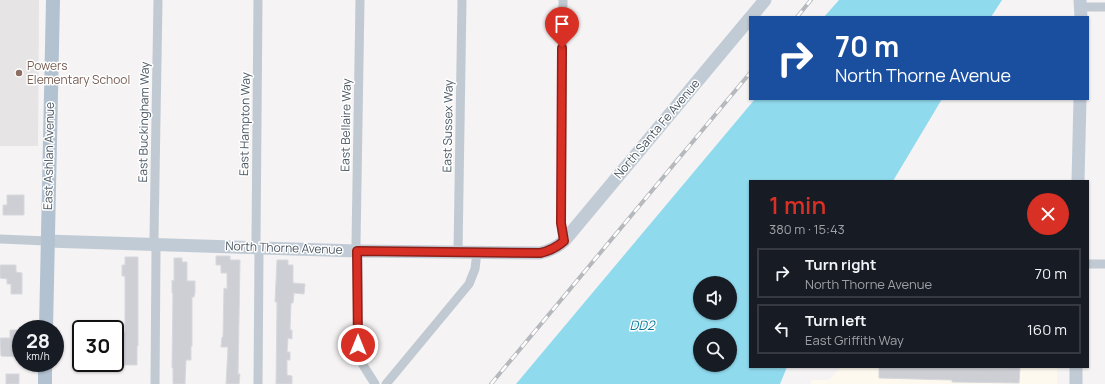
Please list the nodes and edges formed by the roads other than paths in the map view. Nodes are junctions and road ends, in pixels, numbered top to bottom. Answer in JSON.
{"nodes":[{"id":1,"x":52,"y":0,"type":"edge"},
{"id":2,"x":158,"y":0,"type":"edge"},
{"id":3,"x":258,"y":0,"type":"edge"},
{"id":4,"x":360,"y":0,"type":"edge"},
{"id":5,"x":462,"y":0,"type":"edge"},
{"id":6,"x":563,"y":0,"type":"edge"},
{"id":7,"x":765,"y":0,"type":"edge"},
{"id":8,"x":1105,"y":7,"type":"edge"},
{"id":9,"x":1080,"y":8,"type":"edge"},
{"id":10,"x":752,"y":16,"type":"edge"},
{"id":11,"x":749,"y":19,"type":"edge"},
{"id":12,"x":1080,"y":100,"type":"edge"},
{"id":13,"x":1078,"y":180,"type":"edge"},
{"id":14,"x":0,"y":239,"type":"edge"},
{"id":15,"x":47,"y":241,"type":"junction"},
{"id":16,"x":564,"y":241,"type":"junction"},
{"id":17,"x":155,"y":244,"type":"junction"},
{"id":18,"x":257,"y":247,"type":"junction"},
{"id":19,"x":357,"y":251,"type":"junction"},
{"id":20,"x":458,"y":252,"type":"junction"},
{"id":21,"x":477,"y":252,"type":"junction"},
{"id":22,"x":1089,"y":264,"type":"edge"},
{"id":23,"x":1105,"y":264,"type":"edge"},
{"id":24,"x":46,"y":320,"type":"edge"},
{"id":25,"x":1076,"y":368,"type":"edge"},
{"id":26,"x":45,"y":372,"type":"edge"},
{"id":27,"x":45,"y":384,"type":"edge"},
{"id":28,"x":155,"y":384,"type":"edge"},
{"id":29,"x":258,"y":384,"type":"edge"},
{"id":30,"x":375,"y":384,"type":"edge"},
{"id":31,"x":386,"y":384,"type":"edge"},
{"id":32,"x":1076,"y":384,"type":"edge"}],
"edges":[{"from":1,"to":15,"type":"main road","name":"East Ashlan Avenue"},
{"from":2,"to":17,"type":"street","name":"East Buckingham Way"},
{"from":3,"to":18,"type":"street","name":"East Hampton Way"},
{"from":4,"to":19,"type":"street","name":"East Bellaire Way"},
{"from":5,"to":20,"type":"street","name":"East Sussex Way"},
{"from":6,"to":16,"type":"street"},
{"from":7,"to":10,"type":"street","name":"North Santa Fe Avenue"},
{"from":8,"to":9,"type":"street"},
{"from":11,"to":16,"type":"street","name":"North Santa Fe Avenue"},
{"from":12,"to":13,"type":"street"},
{"from":14,"to":15,"type":"street","name":"North Thorne Avenue"},
{"from":15,"to":17,"type":"street","name":"North Thorne Avenue"},
{"from":15,"to":24,"type":"main road","name":"East Ashlan Avenue"},
{"from":16,"to":21,"type":"street","name":"North Thorne Avenue"},
{"from":17,"to":18,"type":"street","name":"North Thorne Avenue"},
{"from":17,"to":28,"type":"street","name":"East Buckingham Way"},
{"from":18,"to":19,"type":"street","name":"North Thorne Avenue"},
{"from":18,"to":29,"type":"street","name":"East Hampton Way"},
{"from":19,"to":20,"type":"street","name":"North Thorne Avenue"},
{"from":19,"to":30,"type":"street","name":"East Bellaire Way"},
{"from":20,"to":21,"type":"street","name":"North Thorne Avenue"},
{"from":21,"to":31,"type":"street"},
{"from":22,"to":23,"type":"street"},
{"from":25,"to":32,"type":"street"},
{"from":26,"to":27,"type":"main road"}]}
